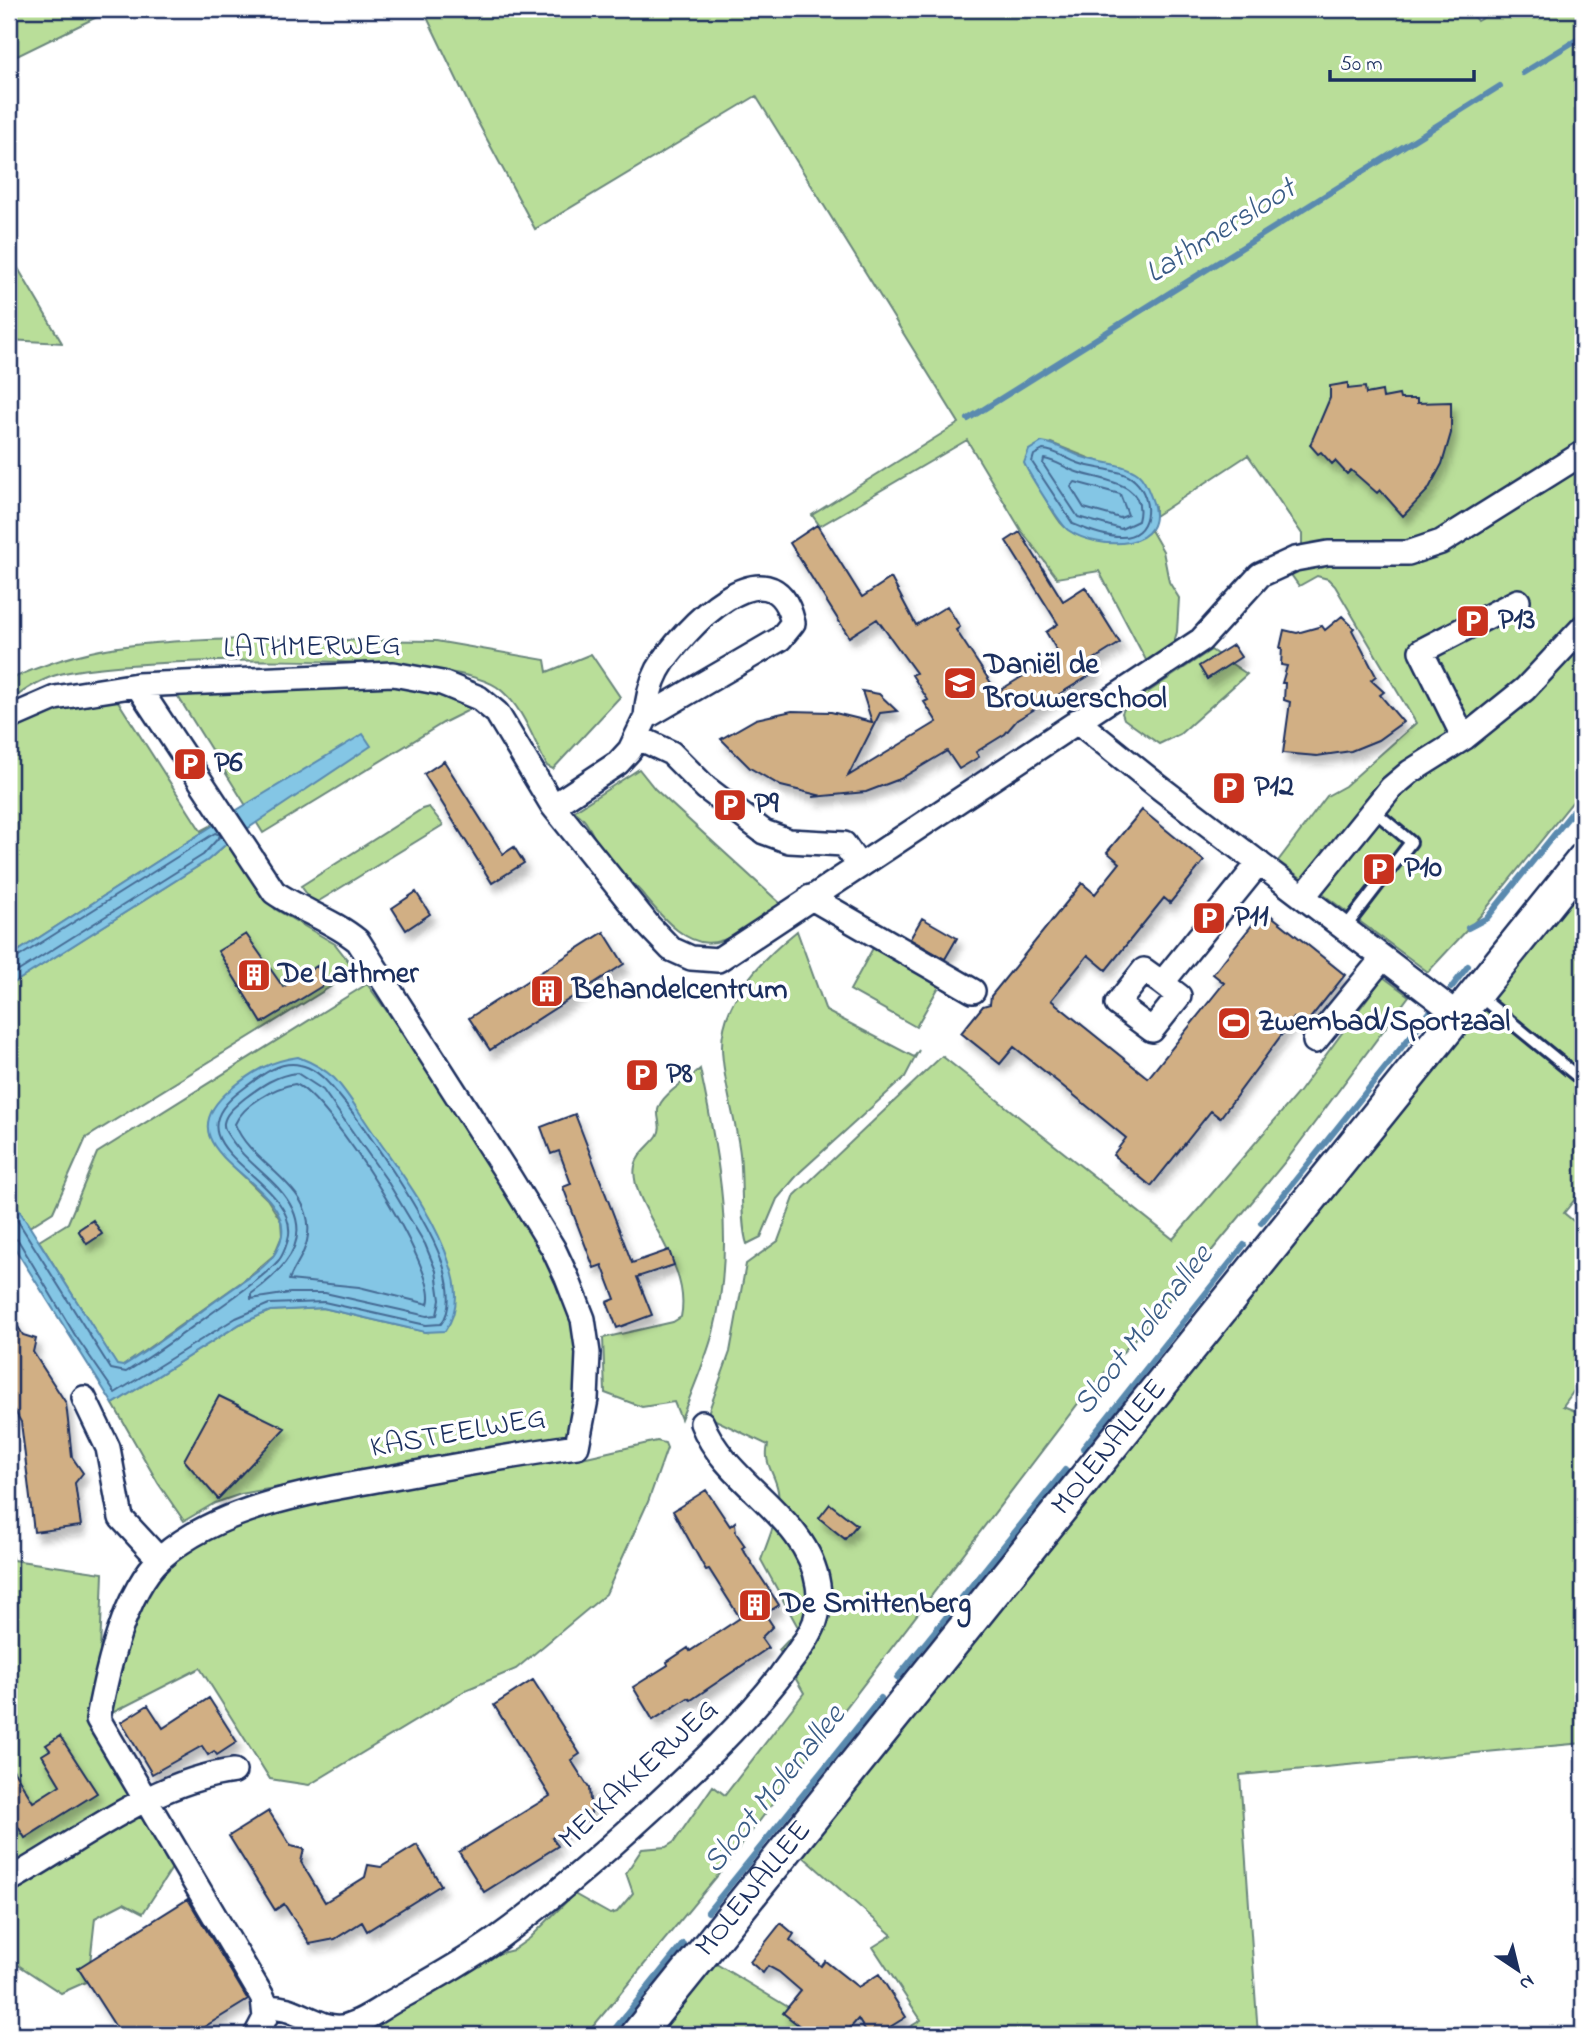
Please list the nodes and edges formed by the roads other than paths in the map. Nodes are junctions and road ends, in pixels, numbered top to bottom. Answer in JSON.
{"nodes":[{"id":1,"x":1583,"y":453,"type":"edge"},
{"id":2,"x":1518,"y":600,"type":"dead end"},
{"id":3,"x":1583,"y":627,"type":"edge"},
{"id":4,"x":137,"y":685,"type":"junction"},
{"id":5,"x":9,"y":718,"type":"edge"},
{"id":6,"x":1077,"y":720,"type":"junction"},
{"id":7,"x":641,"y":727,"type":"junction"},
{"id":8,"x":1464,"y":738,"type":"junction"},
{"id":9,"x":553,"y":806,"type":"junction"},
{"id":10,"x":1373,"y":810,"type":"junction"},
{"id":11,"x":1583,"y":860,"type":"edge"},
{"id":12,"x":1259,"y":863,"type":"junction"},
{"id":13,"x":858,"y":864,"type":"junction"},
{"id":14,"x":810,"y":897,"type":"junction"},
{"id":15,"x":1303,"y":897,"type":"junction"},
{"id":16,"x":1344,"y":929,"type":"junction"},
{"id":17,"x":1381,"y":959,"type":"junction"},
{"id":18,"x":1162,"y":983,"type":"dead end"},
{"id":19,"x":973,"y":991,"type":"dead end"},
{"id":20,"x":1467,"y":1004,"type":"junction"},
{"id":21,"x":1315,"y":1041,"type":"dead end"},
{"id":22,"x":1583,"y":1081,"type":"edge"},
{"id":23,"x":84,"y":1398,"type":"dead end"},
{"id":24,"x":702,"y":1423,"type":"dead end"},
{"id":25,"x":159,"y":1559,"type":"junction"},
{"id":26,"x":234,"y":1771,"type":"dead end"},
{"id":27,"x":145,"y":1801,"type":"junction"},
{"id":28,"x":9,"y":1880,"type":"edge"},
{"id":29,"x":264,"y":2003,"type":"junction"},
{"id":30,"x":256,"y":2035,"type":"edge"},
{"id":31,"x":637,"y":2035,"type":"edge"}],
"edges":[{"from":1,"to":6,"type":"street"},
{"from":2,"to":8,"type":"street"},
{"from":3,"to":8,"type":"street"},
{"from":4,"to":5,"type":"street","name":"LATHMERWEG"},
{"from":4,"to":9,"type":"street","name":"LATHMERWEG"},
{"from":4,"to":25,"type":"street","name":"KASTEELWEG"},
{"from":6,"to":12,"type":"street"},
{"from":6,"to":13,"type":"street"},
{"from":7,"to":7,"type":"street"},
{"from":7,"to":9,"type":"street"},
{"from":7,"to":13,"type":"street"},
{"from":8,"to":10,"type":"street"},
{"from":9,"to":14,"type":"street","name":"LATHMERWEG"},
{"from":10,"to":15,"type":"street"},
{"from":10,"to":16,"type":"lane"},
{"from":11,"to":20,"type":"main road","name":"MOLENALLEE"},
{"from":12,"to":15,"type":"street"},
{"from":12,"to":18,"type":"street"},
{"from":13,"to":14,"type":"street"},
{"from":14,"to":19,"type":"street"},
{"from":15,"to":16,"type":"street"},
{"from":16,"to":17,"type":"street"},
{"from":17,"to":20,"type":"street"},
{"from":17,"to":21,"type":"street"},
{"from":20,"to":22,"type":"lane"},
{"from":20,"to":31,"type":"main road","name":"MOLENALLEE"},
{"from":23,"to":25,"type":"street"},
{"from":24,"to":29,"type":"street","name":"MELKAKKERWEG"},
{"from":25,"to":27,"type":"street","name":"KASTEELWEG"},
{"from":26,"to":27,"type":"street"},
{"from":27,"to":28,"type":"street"},
{"from":27,"to":29,"type":"street"},
{"from":29,"to":30,"type":"street"}]}
